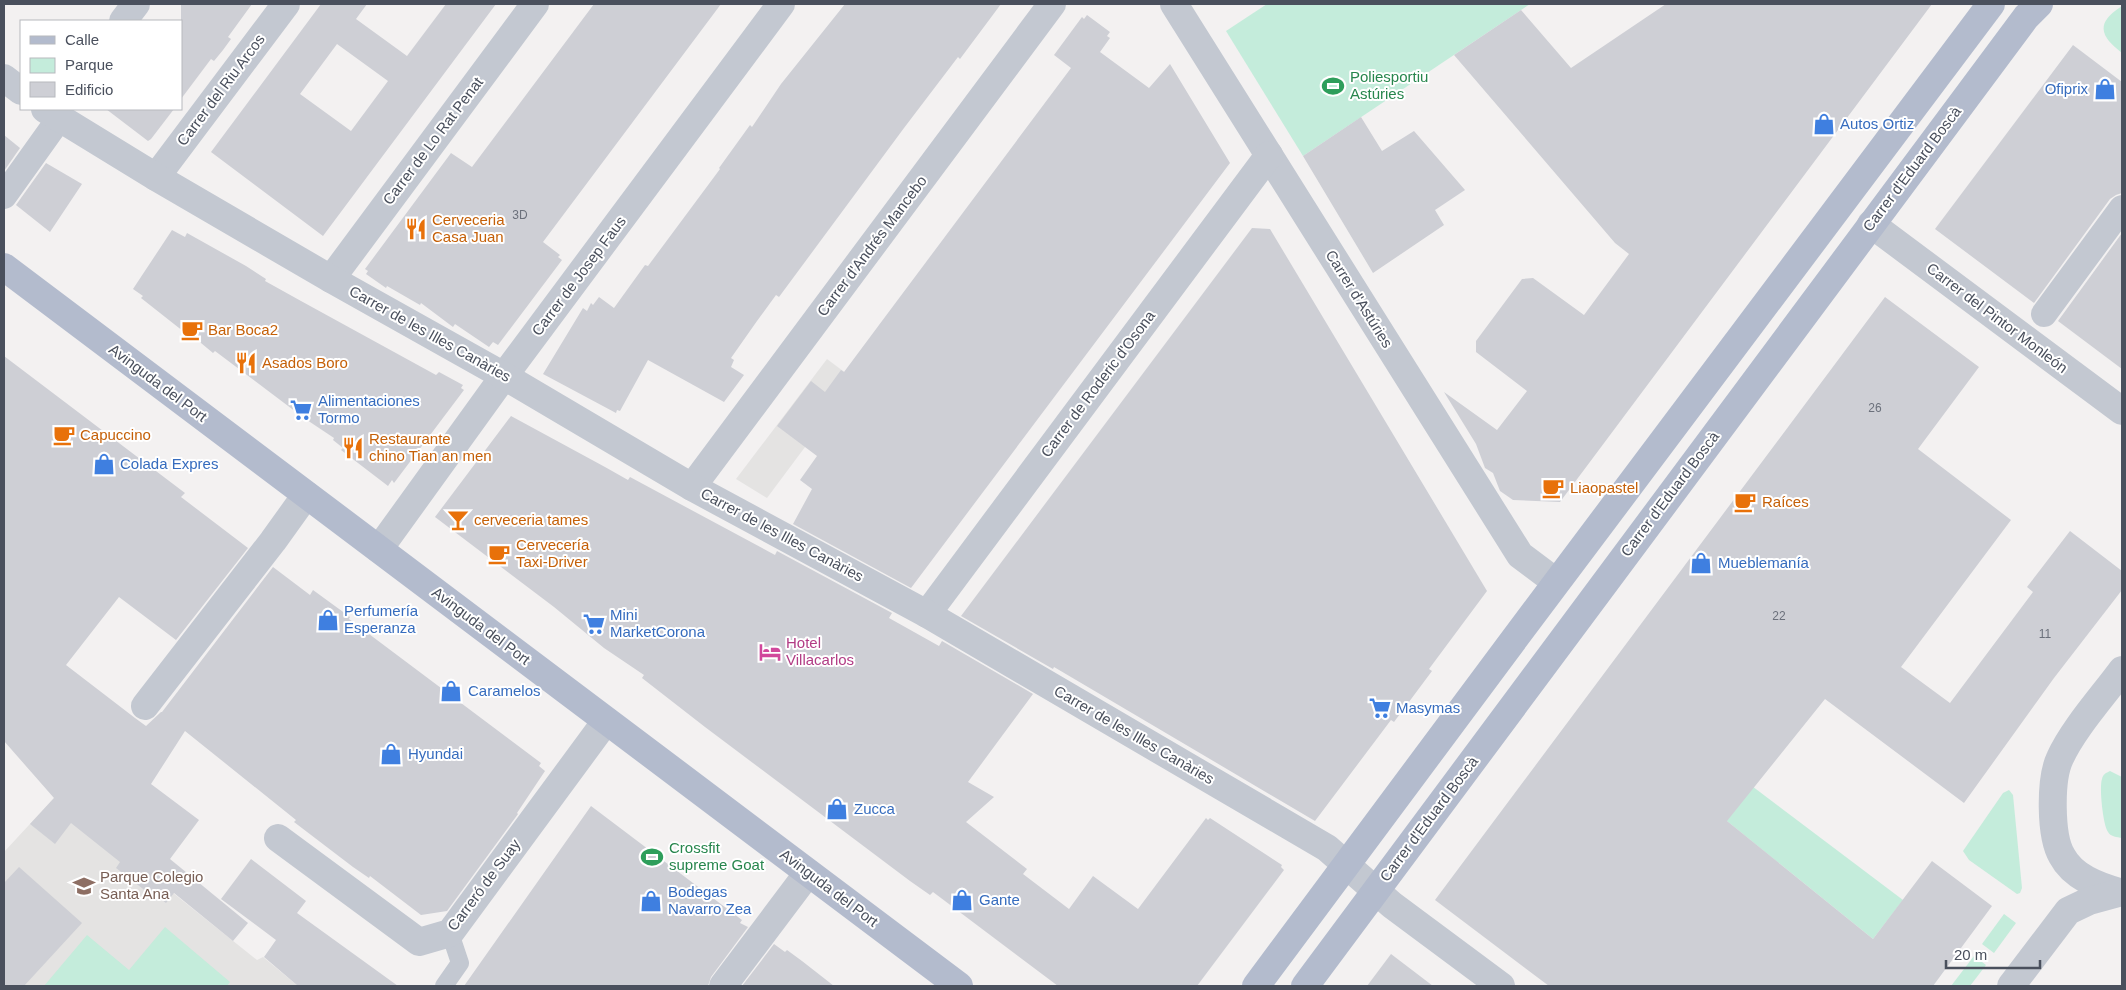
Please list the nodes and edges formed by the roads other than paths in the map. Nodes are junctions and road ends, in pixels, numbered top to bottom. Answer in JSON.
{"nodes":[{"id":1,"x":136,"y":4,"type":"edge"},
{"id":2,"x":286,"y":4,"type":"edge"},
{"id":3,"x":535,"y":4,"type":"edge"},
{"id":4,"x":781,"y":4,"type":"edge"},
{"id":5,"x":1052,"y":4,"type":"edge"},
{"id":6,"x":1174,"y":4,"type":"edge"},
{"id":7,"x":1991,"y":4,"type":"edge"},
{"id":8,"x":2039,"y":4,"type":"edge"},
{"id":9,"x":124,"y":20,"type":"edge"},
{"id":10,"x":4,"y":78,"type":"edge"},
{"id":11,"x":20,"y":90,"type":"edge"},
{"id":12,"x":56,"y":112,"type":"edge"},
{"id":13,"x":1269,"y":155,"type":"junction"},
{"id":14,"x":156,"y":177,"type":"junction"},
{"id":15,"x":4,"y":196,"type":"edge"},
{"id":16,"x":2122,"y":208,"type":"edge"},
{"id":17,"x":1871,"y":224,"type":"junction"},
{"id":18,"x":4,"y":267,"type":"edge"},
{"id":19,"x":331,"y":279,"type":"junction"},
{"id":20,"x":2044,"y":314,"type":"dead end"},
{"id":21,"x":504,"y":376,"type":"junction"},
{"id":22,"x":2122,"y":411,"type":"edge"},
{"id":23,"x":692,"y":487,"type":"junction"},
{"id":24,"x":306,"y":495,"type":"junction"},
{"id":25,"x":378,"y":549,"type":"junction"},
{"id":26,"x":1556,"y":582,"type":"junction"},
{"id":27,"x":927,"y":614,"type":"junction"},
{"id":28,"x":2122,"y":670,"type":"edge"},
{"id":29,"x":145,"y":706,"type":"dead end"},
{"id":30,"x":606,"y":721,"type":"junction"},
{"id":31,"x":278,"y":838,"type":"dead end"},
{"id":32,"x":1346,"y":865,"type":"junction"},
{"id":33,"x":808,"y":873,"type":"junction"},
{"id":34,"x":1376,"y":891,"type":"junction"},
{"id":35,"x":2121,"y":892,"type":"edge"},
{"id":36,"x":450,"y":933,"type":"junction"},
{"id":37,"x":444,"y":986,"type":"edge"},
{"id":38,"x":724,"y":986,"type":"edge"},
{"id":39,"x":959,"y":986,"type":"edge"},
{"id":40,"x":1256,"y":986,"type":"edge"},
{"id":41,"x":1304,"y":986,"type":"edge"},
{"id":42,"x":1501,"y":986,"type":"edge"},
{"id":43,"x":2011,"y":986,"type":"edge"}],
"edges":[{"from":1,"to":9,"type":"street"},
{"from":2,"to":14,"type":"street","name":"Carrer del Riu Arcos"},
{"from":3,"to":19,"type":"street","name":"Carrer de Lo Rat Penat"},
{"from":4,"to":21,"type":"street","name":"Carrer de Josep Faus"},
{"from":5,"to":23,"type":"street","name":"Carrer d'Andrés Mancebo"},
{"from":6,"to":13,"type":"street","name":"Carrer d'Astúries"},
{"from":7,"to":26,"type":"main road"},
{"from":8,"to":17,"type":"main road","name":"Carrer d'Eduard Boscà"},
{"from":10,"to":11,"type":"street"},
{"from":12,"to":14,"type":"street","name":"Carrer de les Illes Canàries"},
{"from":12,"to":15,"type":"street"},
{"from":13,"to":26,"type":"street","name":"Carrer d'Astúries"},
{"from":13,"to":27,"type":"street","name":"Carrer de Roderic d'Osona"},
{"from":14,"to":19,"type":"street","name":"Carrer de les Illes Canàries"},
{"from":16,"to":20,"type":"street","name":"Carrer del Pintor Monleón"},
{"from":17,"to":22,"type":"street","name":"Carrer del Pintor Monleón"},
{"from":17,"to":34,"type":"main road","name":"Carrer d'Eduard Boscà"},
{"from":18,"to":24,"type":"main road","name":"Avinguda del Port"},
{"from":19,"to":21,"type":"street","name":"Carrer de les Illes Canàries"},
{"from":21,"to":23,"type":"street","name":"Carrer de les Illes Canàries"},
{"from":21,"to":25,"type":"street","name":"Carrer de Josep Faus"},
{"from":23,"to":27,"type":"street","name":"Carrer de les Illes Canàries"},
{"from":24,"to":25,"type":"main road","name":"Avinguda del Port"},
{"from":24,"to":29,"type":"street"},
{"from":25,"to":30,"type":"main road","name":"Avinguda del Port"},
{"from":26,"to":32,"type":"main road"},
{"from":27,"to":32,"type":"street","name":"Carrer de les Illes Canàries"},
{"from":28,"to":35,"type":"street"},
{"from":30,"to":33,"type":"main road","name":"Avinguda del Port"},
{"from":30,"to":36,"type":"street","name":"Carreró de Suay"},
{"from":31,"to":36,"type":"street","name":"Carreró de Suay"},
{"from":32,"to":34,"type":"street","name":"Carrer de les Illes Canàries"},
{"from":32,"to":40,"type":"main road"},
{"from":33,"to":38,"type":"street"},
{"from":33,"to":39,"type":"main road","name":"Avinguda del Port"},
{"from":34,"to":41,"type":"main road","name":"Carrer d'Eduard Boscà"},
{"from":34,"to":42,"type":"street","name":"Carrer de les Illes Canàries"},
{"from":35,"to":43,"type":"street"},
{"from":36,"to":37,"type":"lane"}]}
